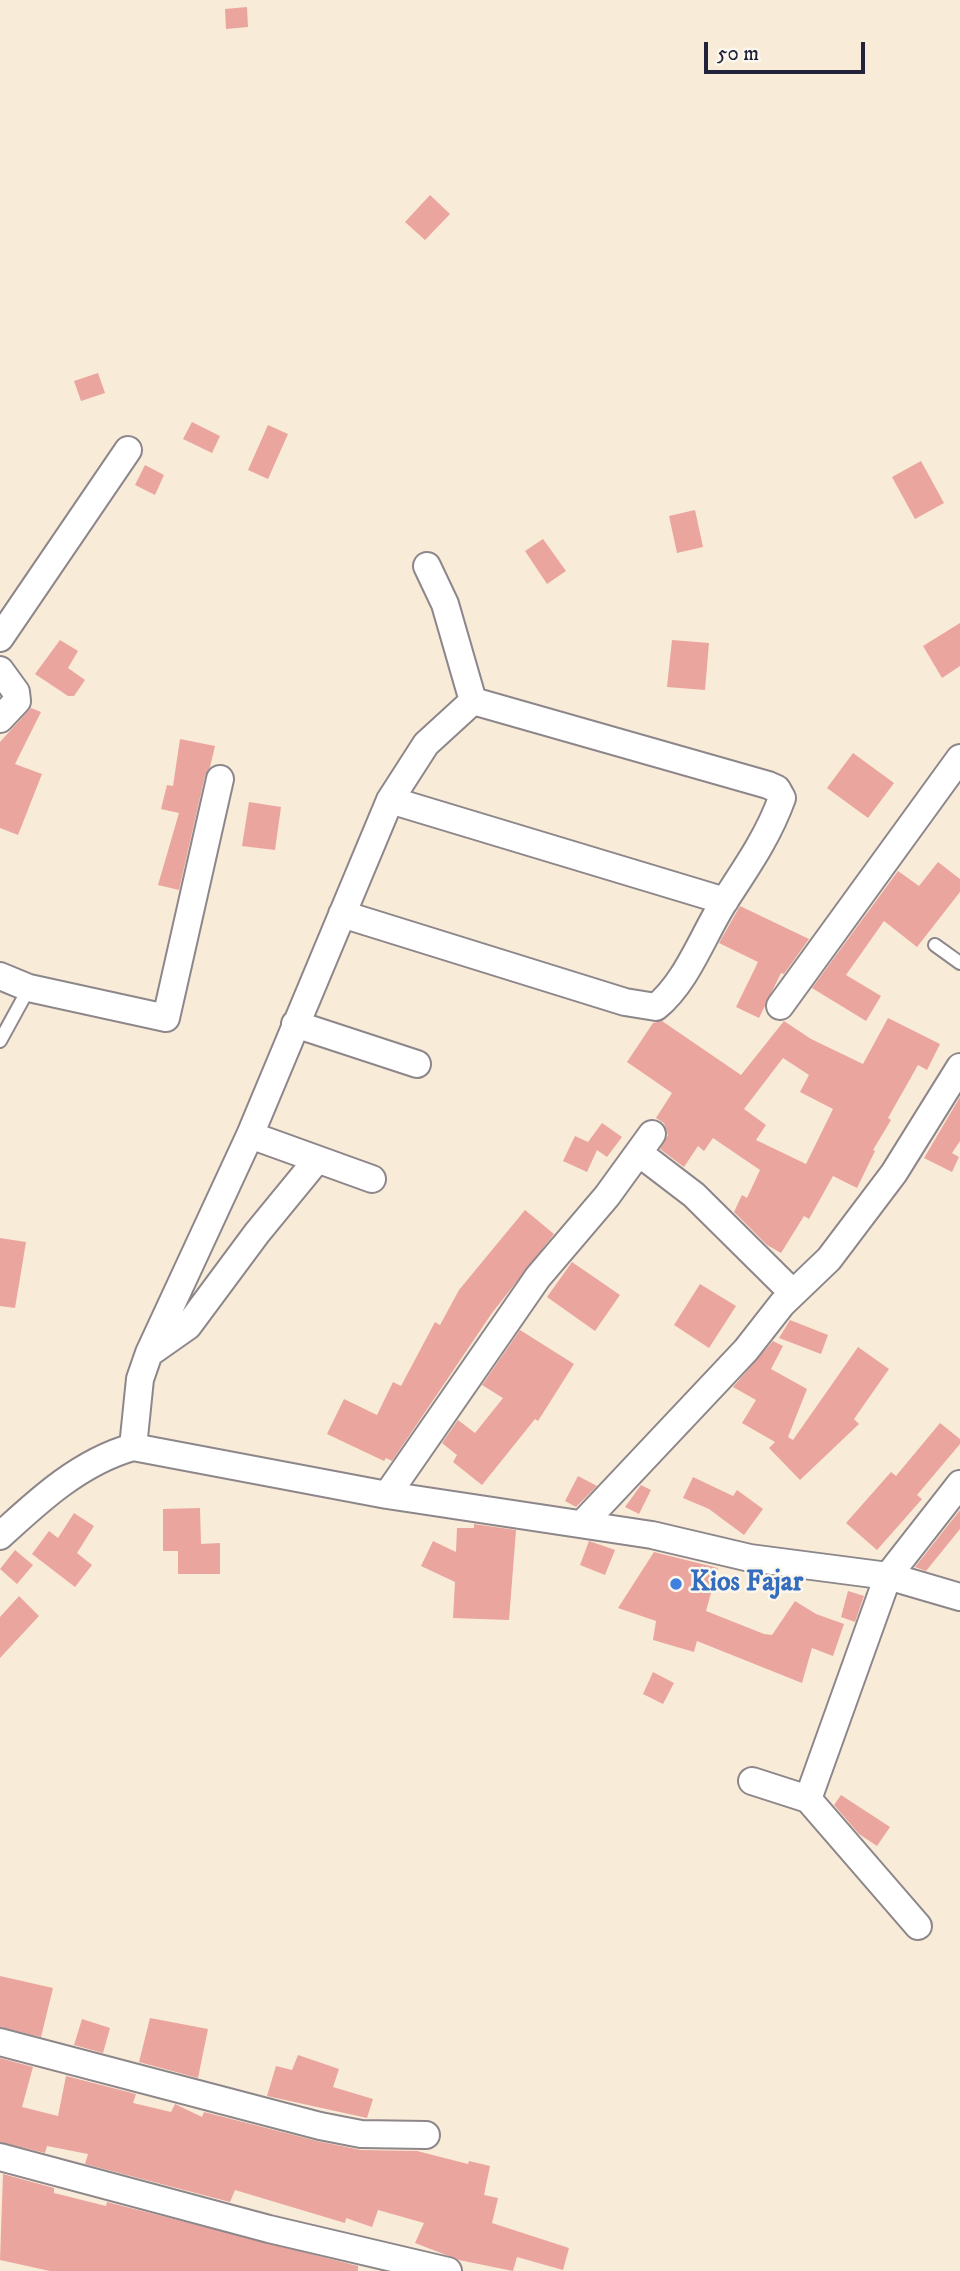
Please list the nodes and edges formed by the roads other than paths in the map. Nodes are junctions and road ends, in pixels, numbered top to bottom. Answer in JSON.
{"nodes":[{"id":1,"x":128,"y":450,"type":"dead end"},
{"id":2,"x":427,"y":566,"type":"dead end"},
{"id":3,"x":0,"y":638,"type":"edge"},
{"id":4,"x":0,"y":670,"type":"edge"},
{"id":5,"x":473,"y":701,"type":"junction"},
{"id":6,"x":0,"y":719,"type":"edge"},
{"id":7,"x":960,"y":758,"type":"edge"},
{"id":8,"x":220,"y":779,"type":"dead end"},
{"id":9,"x":390,"y":800,"type":"junction"},
{"id":10,"x":725,"y":901,"type":"junction"},
{"id":11,"x":342,"y":914,"type":"junction"},
{"id":12,"x":934,"y":945,"type":"dead end"},
{"id":13,"x":960,"y":963,"type":"edge"},
{"id":14,"x":0,"y":976,"type":"edge"},
{"id":15,"x":29,"y":988,"type":"junction"},
{"id":16,"x":780,"y":1006,"type":"dead end"},
{"id":17,"x":295,"y":1024,"type":"junction"},
{"id":18,"x":0,"y":1041,"type":"edge"},
{"id":19,"x":417,"y":1064,"type":"dead end"},
{"id":20,"x":960,"y":1067,"type":"edge"},
{"id":21,"x":250,"y":1135,"type":"junction"},
{"id":22,"x":316,"y":1161,"type":"junction"},
{"id":23,"x":372,"y":1179,"type":"dead end"},
{"id":24,"x":793,"y":1293,"type":"junction"},
{"id":25,"x":149,"y":1353,"type":"junction"},
{"id":26,"x":133,"y":1447,"type":"junction"},
{"id":27,"x":960,"y":1484,"type":"edge"},
{"id":28,"x":387,"y":1495,"type":"junction"},
{"id":29,"x":583,"y":1523,"type":"junction"},
{"id":30,"x":0,"y":1536,"type":"edge"},
{"id":31,"x":888,"y":1576,"type":"junction"},
{"id":32,"x":960,"y":1597,"type":"edge"},
{"id":33,"x":752,"y":1781,"type":"dead end"},
{"id":34,"x":808,"y":1799,"type":"junction"},
{"id":35,"x":918,"y":1926,"type":"dead end"},
{"id":36,"x":0,"y":2042,"type":"edge"},
{"id":37,"x":426,"y":2136,"type":"dead end"},
{"id":38,"x":0,"y":2157,"type":"edge"},
{"id":39,"x":448,"y":2271,"type":"edge"}],
"edges":[{"from":1,"to":3,"type":"street"},
{"from":2,"to":5,"type":"street"},
{"from":4,"to":6,"type":"street"},
{"from":5,"to":9,"type":"street"},
{"from":5,"to":10,"type":"street"},
{"from":7,"to":16,"type":"street"},
{"from":8,"to":15,"type":"street"},
{"from":9,"to":10,"type":"street"},
{"from":9,"to":11,"type":"street"},
{"from":10,"to":11,"type":"street"},
{"from":11,"to":17,"type":"street"},
{"from":12,"to":13,"type":"lane"},
{"from":14,"to":15,"type":"street"},
{"from":15,"to":18,"type":"lane"},
{"from":17,"to":19,"type":"street"},
{"from":17,"to":21,"type":"street"},
{"from":20,"to":24,"type":"street"},
{"from":21,"to":22,"type":"street"},
{"from":21,"to":25,"type":"street"},
{"from":22,"to":23,"type":"street"},
{"from":22,"to":25,"type":"street"},
{"from":24,"to":28,"type":"street"},
{"from":24,"to":29,"type":"street"},
{"from":25,"to":26,"type":"street"},
{"from":26,"to":28,"type":"street"},
{"from":26,"to":30,"type":"street"},
{"from":27,"to":31,"type":"street"},
{"from":28,"to":29,"type":"street"},
{"from":29,"to":31,"type":"street"},
{"from":31,"to":32,"type":"street"},
{"from":31,"to":34,"type":"street"},
{"from":33,"to":34,"type":"street"},
{"from":34,"to":35,"type":"street"},
{"from":36,"to":37,"type":"street"},
{"from":38,"to":39,"type":"street"}]}
